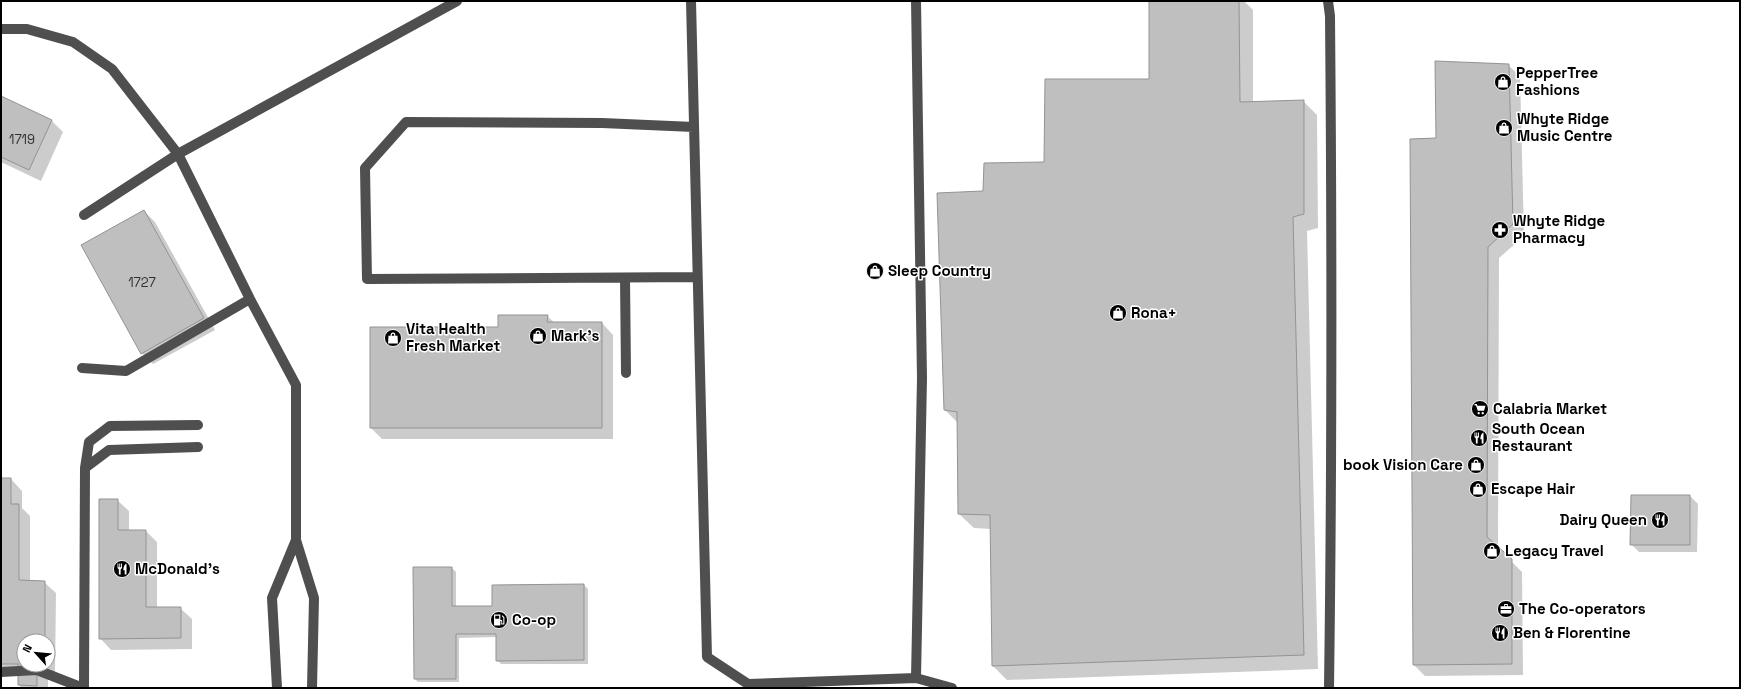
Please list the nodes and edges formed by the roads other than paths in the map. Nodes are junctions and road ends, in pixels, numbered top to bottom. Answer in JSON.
{"nodes":[{"id":1,"x":457,"y":1,"type":"edge"},
{"id":2,"x":691,"y":1,"type":"edge"},
{"id":3,"x":916,"y":1,"type":"edge"},
{"id":4,"x":1328,"y":1,"type":"edge"},
{"id":5,"x":1,"y":29,"type":"edge"},
{"id":6,"x":694,"y":127,"type":"junction"},
{"id":7,"x":178,"y":154,"type":"junction"},
{"id":8,"x":84,"y":215,"type":"dead end"},
{"id":9,"x":697,"y":277,"type":"junction"},
{"id":10,"x":625,"y":278,"type":"junction"},
{"id":11,"x":250,"y":299,"type":"junction"},
{"id":12,"x":82,"y":368,"type":"dead end"},
{"id":13,"x":626,"y":373,"type":"dead end"},
{"id":14,"x":198,"y":425,"type":"dead end"},
{"id":15,"x":198,"y":447,"type":"dead end"},
{"id":16,"x":85,"y":468,"type":"junction"},
{"id":17,"x":296,"y":540,"type":"junction"},
{"id":18,"x":1,"y":672,"type":"edge"},
{"id":19,"x":916,"y":678,"type":"junction"},
{"id":20,"x":83,"y":688,"type":"edge"},
{"id":21,"x":276,"y":688,"type":"edge"},
{"id":22,"x":312,"y":688,"type":"edge"},
{"id":23,"x":952,"y":688,"type":"edge"},
{"id":24,"x":1329,"y":688,"type":"edge"}],
"edges":[{"from":1,"to":7,"type":"lane"},
{"from":2,"to":6,"type":"lane"},
{"from":3,"to":19,"type":"lane"},
{"from":4,"to":24,"type":"lane"},
{"from":5,"to":7,"type":"lane"},
{"from":6,"to":9,"type":"lane"},
{"from":6,"to":10,"type":"lane"},
{"from":7,"to":8,"type":"lane"},
{"from":7,"to":11,"type":"lane"},
{"from":9,"to":10,"type":"lane"},
{"from":9,"to":19,"type":"lane"},
{"from":10,"to":13,"type":"lane"},
{"from":11,"to":12,"type":"lane"},
{"from":11,"to":17,"type":"lane"},
{"from":14,"to":16,"type":"lane"},
{"from":15,"to":16,"type":"lane"},
{"from":16,"to":20,"type":"lane"},
{"from":17,"to":21,"type":"lane"},
{"from":17,"to":22,"type":"lane"},
{"from":18,"to":20,"type":"lane"},
{"from":19,"to":23,"type":"lane"}]}
